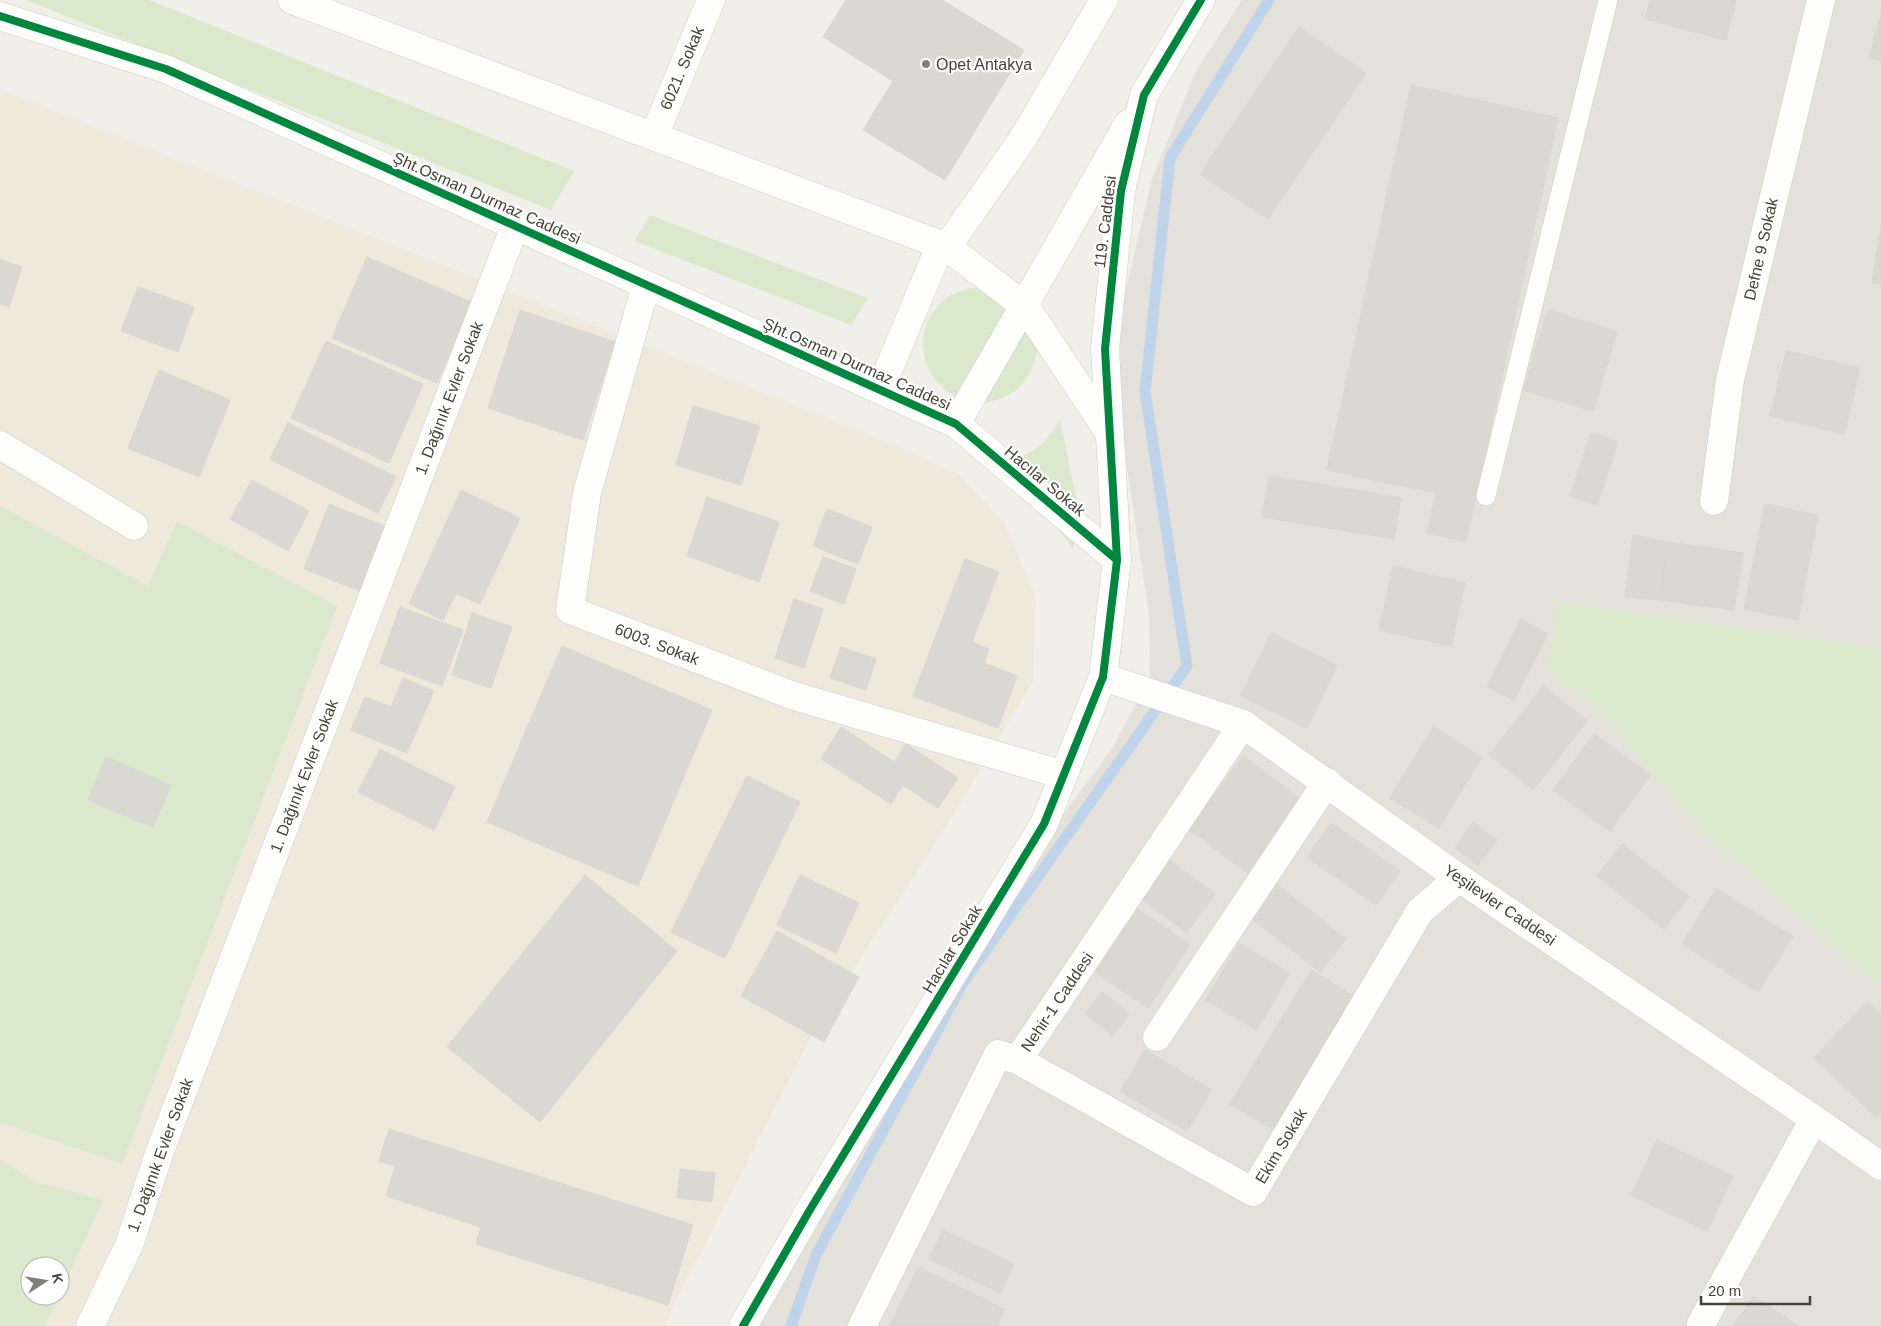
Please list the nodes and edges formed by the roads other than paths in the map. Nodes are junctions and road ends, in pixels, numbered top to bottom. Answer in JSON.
{"nodes":[{"id":1,"x":292,"y":0,"type":"edge"},
{"id":2,"x":711,"y":0,"type":"edge"},
{"id":3,"x":1104,"y":0,"type":"edge"},
{"id":4,"x":1201,"y":0,"type":"edge"},
{"id":5,"x":1608,"y":0,"type":"edge"},
{"id":6,"x":1821,"y":0,"type":"edge"},
{"id":7,"x":0,"y":16,"type":"edge"},
{"id":8,"x":1144,"y":95,"type":"junction"},
{"id":9,"x":654,"y":136,"type":"junction"},
{"id":10,"x":515,"y":226,"type":"junction"},
{"id":11,"x":947,"y":247,"type":"junction"},
{"id":12,"x":646,"y":284,"type":"junction"},
{"id":13,"x":1025,"y":306,"type":"junction"},
{"id":14,"x":880,"y":390,"type":"junction"},
{"id":15,"x":956,"y":424,"type":"junction"},
{"id":16,"x":1111,"y":435,"type":"junction"},
{"id":17,"x":0,"y":445,"type":"edge"},
{"id":18,"x":1486,"y":496,"type":"dead end"},
{"id":19,"x":1714,"y":500,"type":"dead end"},
{"id":20,"x":134,"y":526,"type":"dead end"},
{"id":21,"x":1117,"y":560,"type":"junction"},
{"id":22,"x":1104,"y":676,"type":"junction"},
{"id":23,"x":1243,"y":724,"type":"junction"},
{"id":24,"x":1064,"y":774,"type":"junction"},
{"id":25,"x":1327,"y":782,"type":"junction"},
{"id":26,"x":1459,"y":878,"type":"junction"},
{"id":27,"x":1157,"y":1037,"type":"dead end"},
{"id":28,"x":1018,"y":1060,"type":"junction"},
{"id":29,"x":1814,"y":1119,"type":"junction"},
{"id":30,"x":1881,"y":1166,"type":"edge"},
{"id":31,"x":1701,"y":1324,"type":"dead end"},
{"id":32,"x":90,"y":1326,"type":"edge"},
{"id":33,"x":743,"y":1326,"type":"edge"},
{"id":34,"x":862,"y":1326,"type":"edge"}],
"edges":[{"from":1,"to":9,"type":"street"},
{"from":2,"to":9,"type":"street","name":"6021. Sokak"},
{"from":3,"to":11,"type":"street"},
{"from":4,"to":8,"type":"street","name":"119. Caddesi"},
{"from":5,"to":18,"type":"lane"},
{"from":6,"to":19,"type":"street","name":"Defne 9 Sokak"},
{"from":7,"to":10,"type":"street","name":"Şht.Osman Durmaz Caddesi"},
{"from":8,"to":13,"type":"street","name":"119. Caddesi"},
{"from":8,"to":16,"type":"street","name":"119. Caddesi"},
{"from":9,"to":11,"type":"street"},
{"from":10,"to":12,"type":"street","name":"Şht.Osman Durmaz Caddesi"},
{"from":10,"to":32,"type":"street","name":"1. Dağınık Evler Sokak"},
{"from":11,"to":13,"type":"street"},
{"from":11,"to":14,"type":"street"},
{"from":12,"to":14,"type":"street","name":"Şht.Osman Durmaz Caddesi"},
{"from":12,"to":24,"type":"street","name":"6003. Sokak"},
{"from":13,"to":15,"type":"street","name":"119. Caddesi"},
{"from":13,"to":16,"type":"street"},
{"from":14,"to":15,"type":"street","name":"Şht.Osman Durmaz Caddesi"},
{"from":15,"to":21,"type":"street","name":"Hacılar Sokak"},
{"from":16,"to":21,"type":"street","name":"Hacılar Sokak"},
{"from":17,"to":20,"type":"street"},
{"from":21,"to":22,"type":"street","name":"Hacılar Sokak"},
{"from":22,"to":23,"type":"street","name":"Yeşilevler Caddesi"},
{"from":22,"to":24,"type":"street","name":"Hacılar Sokak"},
{"from":23,"to":25,"type":"street","name":"Yeşilevler Caddesi"},
{"from":23,"to":28,"type":"street","name":"Nehir-1 Caddesi"},
{"from":24,"to":33,"type":"street","name":"Hacılar Sokak"},
{"from":25,"to":26,"type":"street","name":"Yeşilevler Caddesi"},
{"from":25,"to":27,"type":"street"},
{"from":26,"to":28,"type":"street","name":"Ekim Sokak"},
{"from":26,"to":29,"type":"street","name":"Yeşilevler Caddesi"},
{"from":28,"to":34,"type":"street","name":"Nehir-1 Caddesi"},
{"from":29,"to":30,"type":"street","name":"Yeşilevler Caddesi"},
{"from":29,"to":31,"type":"street"}]}
